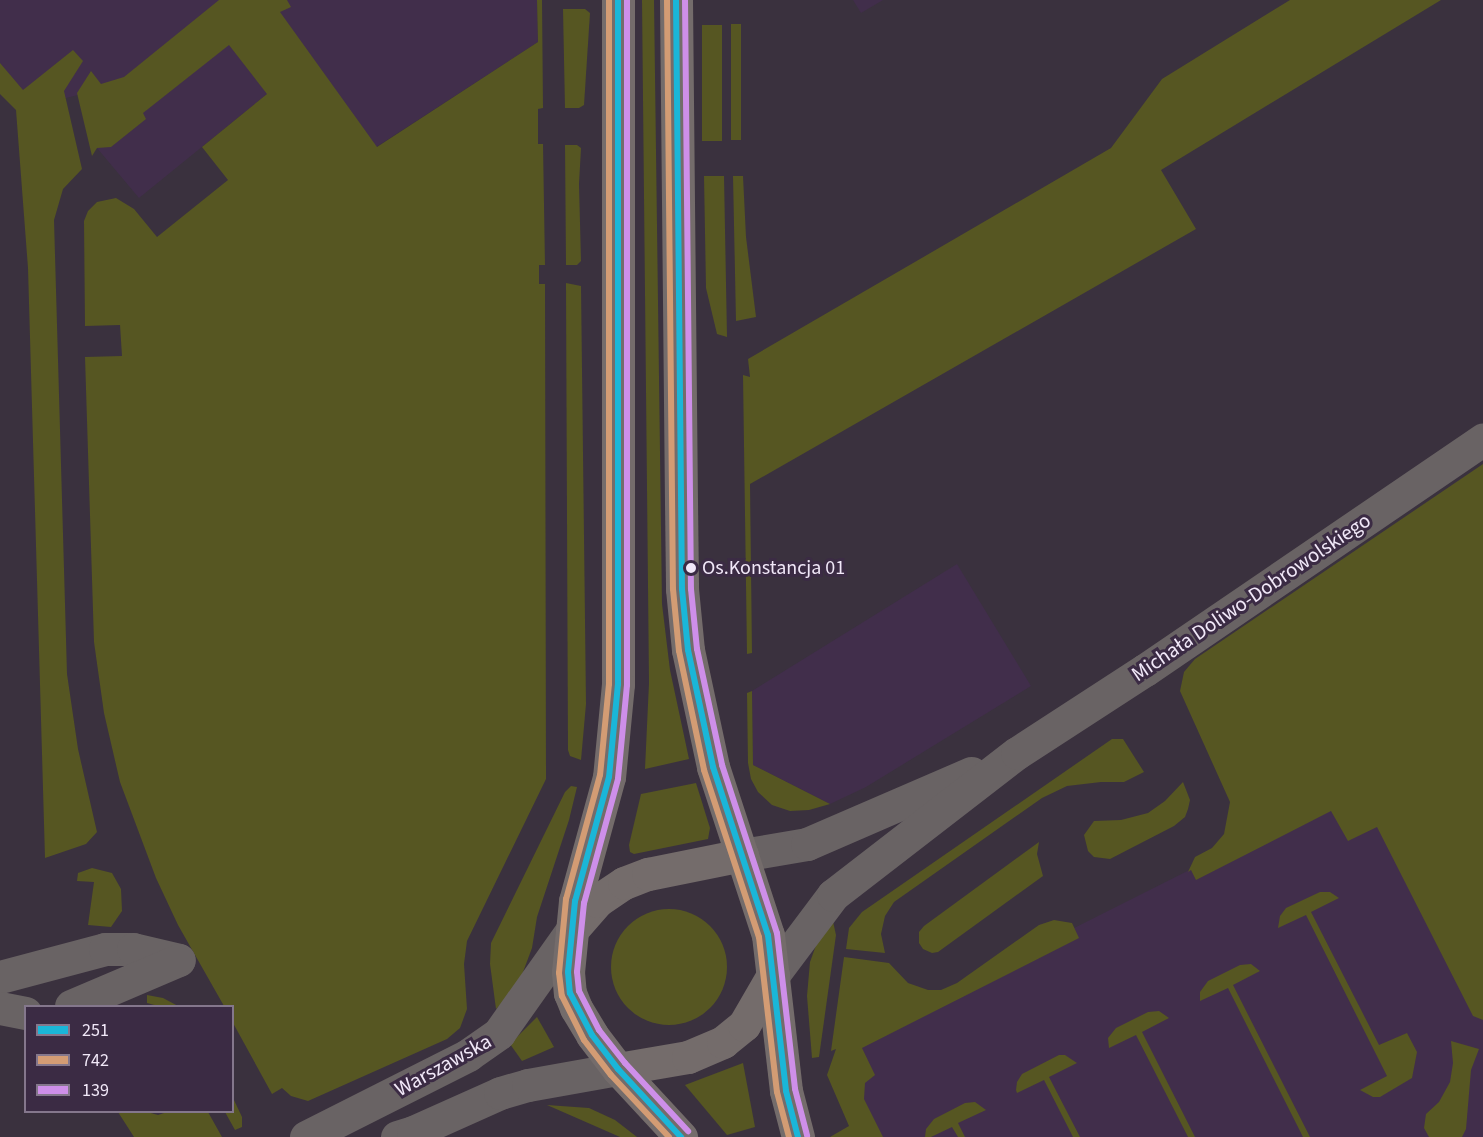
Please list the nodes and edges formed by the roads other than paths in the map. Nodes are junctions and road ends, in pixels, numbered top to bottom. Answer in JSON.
{"nodes":[{"id":1,"x":618,"y":0,"type":"edge"},
{"id":2,"x":676,"y":0,"type":"edge"},
{"id":3,"x":1483,"y":439,"type":"edge"},
{"id":4,"x":1017,"y":753,"type":"junction"},
{"id":5,"x":742,"y":855,"type":"junction"},
{"id":6,"x":572,"y":930,"type":"junction"},
{"id":7,"x":773,"y":975,"type":"junction"},
{"id":8,"x":0,"y":977,"type":"edge"},
{"id":9,"x":73,"y":1005,"type":"edge"},
{"id":10,"x":0,"y":1008,"type":"edge"},
{"id":11,"x":24,"y":1013,"type":"edge"},
{"id":12,"x":618,"y":1069,"type":"junction"},
{"id":13,"x":306,"y":1137,"type":"edge"},
{"id":14,"x":397,"y":1137,"type":"edge"},
{"id":15,"x":681,"y":1137,"type":"edge"},
{"id":16,"x":798,"y":1137,"type":"edge"}],
"edges":[{"from":1,"to":6,"type":"main road","name":"Warszawska"},
{"from":2,"to":5,"type":"main road"},
{"from":3,"to":4,"type":"street","name":"Michała Doliwo-Dobrowolskiego"},
{"from":4,"to":5,"type":"street","name":"Michała Doliwo-Dobrowolskiego"},
{"from":4,"to":7,"type":"street","name":"Michała Doliwo-Dobrowolskiego"},
{"from":5,"to":6,"type":"main road"},
{"from":5,"to":7,"type":"main road"},
{"from":6,"to":12,"type":"main road"},
{"from":6,"to":13,"type":"street","name":"Warszawska"},
{"from":7,"to":12,"type":"main road"},
{"from":7,"to":16,"type":"main road"},
{"from":8,"to":9,"type":"street"},
{"from":10,"to":11,"type":"street"},
{"from":12,"to":14,"type":"street"},
{"from":12,"to":15,"type":"main road"}]}
